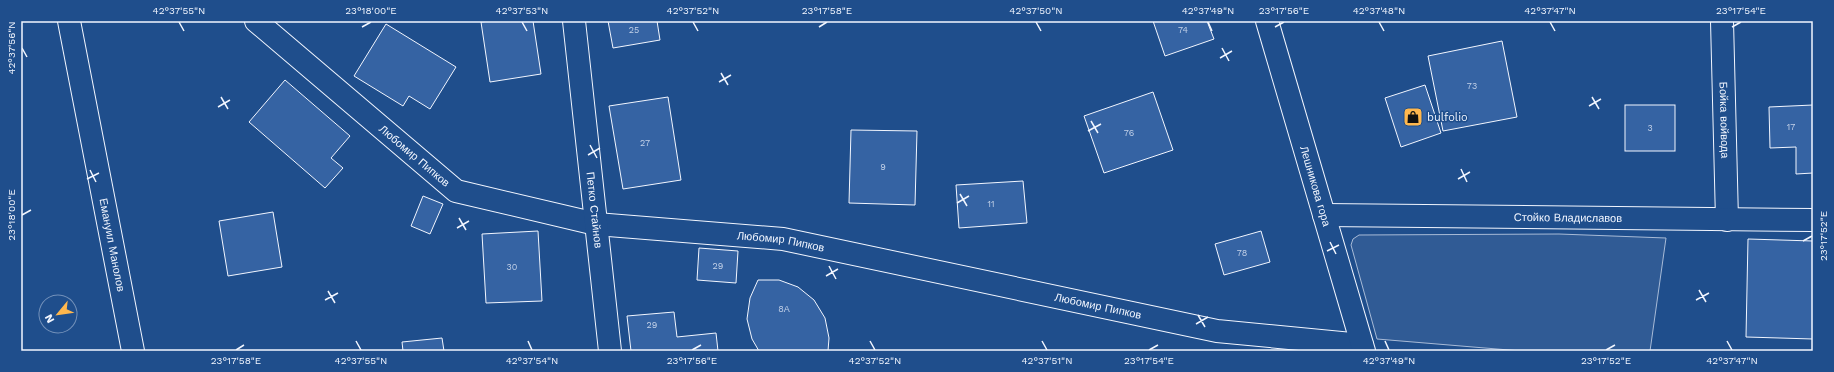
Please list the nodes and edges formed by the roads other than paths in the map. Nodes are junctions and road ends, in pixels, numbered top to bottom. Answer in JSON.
{"nodes":[{"id":1,"x":69,"y":21,"type":"edge"},
{"id":2,"x":256,"y":21,"type":"edge"},
{"id":3,"x":574,"y":21,"type":"edge"},
{"id":4,"x":1267,"y":21,"type":"edge"},
{"id":5,"x":1722,"y":21,"type":"edge"},
{"id":6,"x":1324,"y":215,"type":"junction"},
{"id":7,"x":1727,"y":220,"type":"junction"},
{"id":8,"x":1813,"y":220,"type":"edge"},
{"id":9,"x":596,"y":224,"type":"junction"},
{"id":10,"x":1363,"y":348,"type":"edge"},
{"id":11,"x":133,"y":351,"type":"edge"},
{"id":12,"x":610,"y":351,"type":"edge"}],
"edges":[{"from":1,"to":11,"type":"street","name":"Емануил Манолов"},
{"from":2,"to":9,"type":"street","name":"Любомир Пипков"},
{"from":3,"to":9,"type":"street","name":"Петко Стайнов"},
{"from":4,"to":6,"type":"street","name":"Лешникова гора"},
{"from":5,"to":7,"type":"street","name":"Бойка войвода"},
{"from":6,"to":7,"type":"street","name":"Стойко Владиславов"},
{"from":6,"to":10,"type":"street","name":"Лешникова гора"},
{"from":7,"to":8,"type":"street","name":"Стойко Владиславов"},
{"from":9,"to":10,"type":"street","name":"Любомир Пипков"},
{"from":9,"to":12,"type":"street","name":"Петко Стайнов"}]}
